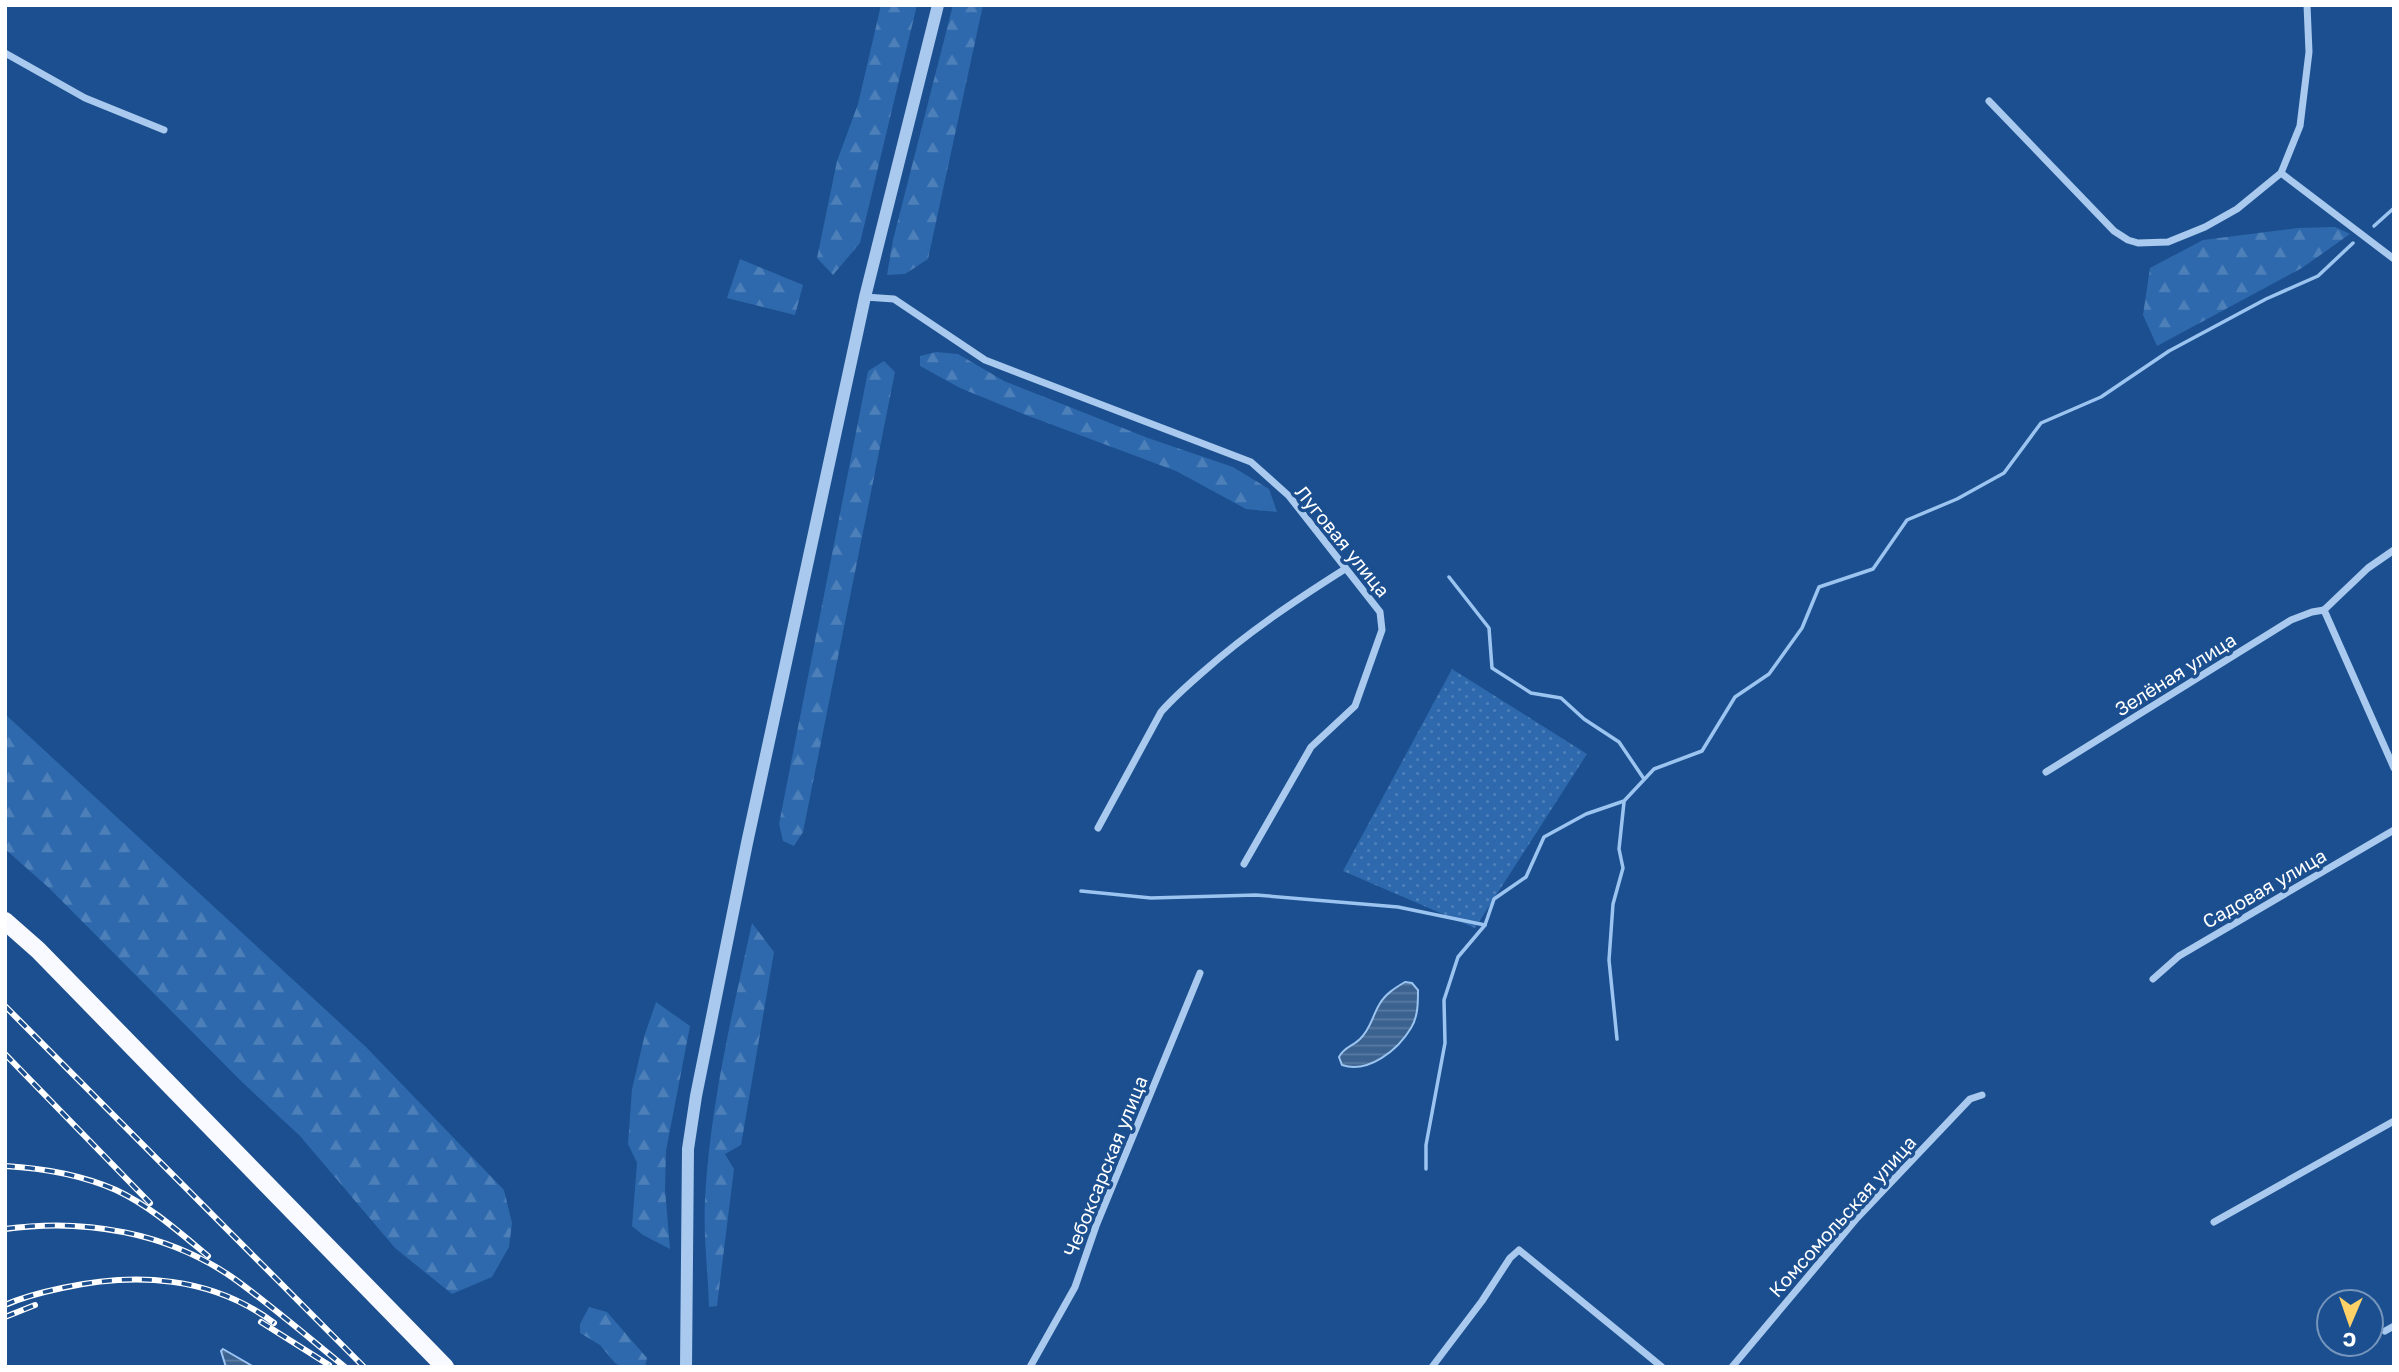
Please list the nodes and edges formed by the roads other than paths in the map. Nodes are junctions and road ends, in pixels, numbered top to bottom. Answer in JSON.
{"nodes":[{"id":1,"x":938,"y":5,"type":"edge"},
{"id":2,"x":2307,"y":5,"type":"edge"},
{"id":3,"x":5,"y":53,"type":"edge"},
{"id":4,"x":1989,"y":101,"type":"dead end"},
{"id":5,"x":164,"y":130,"type":"dead end"},
{"id":6,"x":2281,"y":173,"type":"junction"},
{"id":7,"x":2394,"y":259,"type":"edge"},
{"id":8,"x":865,"y":298,"type":"junction"},
{"id":9,"x":2394,"y":550,"type":"edge"},
{"id":10,"x":1345,"y":569,"type":"junction"},
{"id":11,"x":2324,"y":610,"type":"junction"},
{"id":12,"x":2394,"y":768,"type":"edge"},
{"id":13,"x":2046,"y":772,"type":"dead end"},
{"id":14,"x":1098,"y":828,"type":"dead end"},
{"id":15,"x":2394,"y":830,"type":"edge"},
{"id":16,"x":1244,"y":864,"type":"dead end"},
{"id":17,"x":5,"y":921,"type":"edge"},
{"id":18,"x":1200,"y":973,"type":"dead end"},
{"id":19,"x":2153,"y":979,"type":"dead end"},
{"id":20,"x":1982,"y":1095,"type":"dead end"},
{"id":21,"x":2394,"y":1121,"type":"edge"},
{"id":22,"x":2214,"y":1222,"type":"dead end"},
{"id":23,"x":2394,"y":1326,"type":"edge"},
{"id":24,"x":2385,"y":1331,"type":"dead end"},
{"id":25,"x":445,"y":1367,"type":"edge"},
{"id":26,"x":686,"y":1367,"type":"edge"},
{"id":27,"x":1030,"y":1367,"type":"edge"},
{"id":28,"x":1432,"y":1367,"type":"edge"},
{"id":29,"x":1662,"y":1367,"type":"edge"},
{"id":30,"x":1732,"y":1367,"type":"edge"}],
"edges":[{"from":1,"to":8,"type":"street"},
{"from":2,"to":6,"type":"street"},
{"from":3,"to":5,"type":"street"},
{"from":4,"to":6,"type":"street"},
{"from":6,"to":7,"type":"street"},
{"from":8,"to":10,"type":"street","name":"Луговая улица"},
{"from":8,"to":26,"type":"street"},
{"from":9,"to":11,"type":"street"},
{"from":10,"to":14,"type":"street"},
{"from":10,"to":16,"type":"street","name":"Луговая улица"},
{"from":11,"to":12,"type":"street"},
{"from":11,"to":13,"type":"street","name":"Зелёная улица"},
{"from":15,"to":19,"type":"street","name":"Садовая улица"},
{"from":17,"to":25,"type":"highway"},
{"from":18,"to":27,"type":"street","name":"Чебоксарская улица"},
{"from":20,"to":30,"type":"street","name":"Комсомольская улица"},
{"from":21,"to":22,"type":"street"},
{"from":23,"to":24,"type":"street"},
{"from":28,"to":29,"type":"street"}]}
